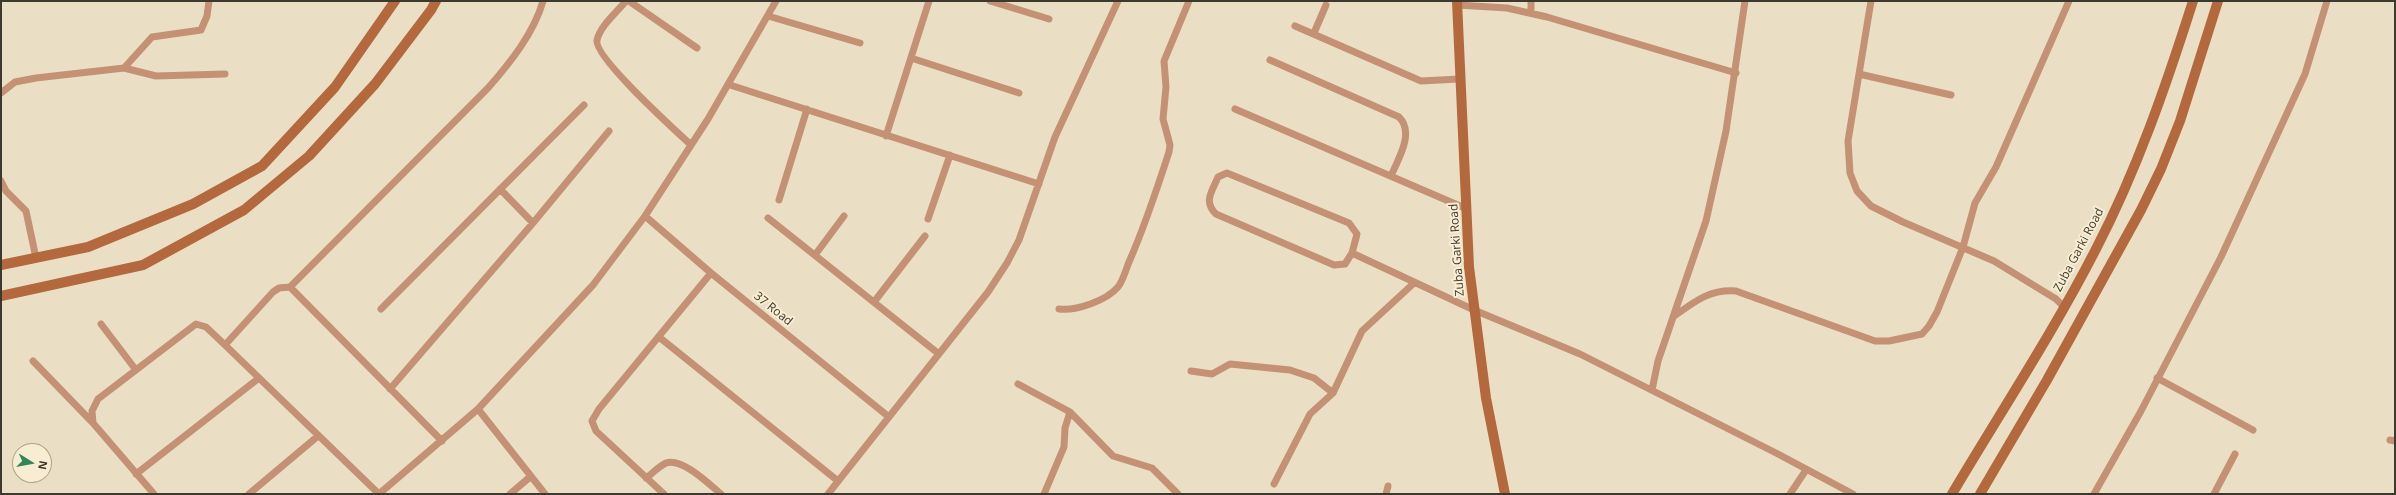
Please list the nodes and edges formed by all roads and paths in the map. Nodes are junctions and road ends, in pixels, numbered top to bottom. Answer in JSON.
{"nodes":[{"id":1,"x":209,"y":1,"type":"edge"},
{"id":2,"x":395,"y":1,"type":"edge"},
{"id":3,"x":436,"y":1,"type":"edge"},
{"id":4,"x":543,"y":1,"type":"edge"},
{"id":5,"x":626,"y":1,"type":"edge"},
{"id":6,"x":629,"y":1,"type":"edge"},
{"id":7,"x":776,"y":1,"type":"edge"},
{"id":8,"x":928,"y":1,"type":"edge"},
{"id":9,"x":990,"y":1,"type":"edge"},
{"id":10,"x":1118,"y":1,"type":"edge"},
{"id":11,"x":1189,"y":1,"type":"edge"},
{"id":12,"x":1531,"y":1,"type":"edge"},
{"id":13,"x":1745,"y":1,"type":"edge"},
{"id":14,"x":1871,"y":1,"type":"edge"},
{"id":15,"x":2069,"y":1,"type":"edge"},
{"id":16,"x":2193,"y":1,"type":"edge"},
{"id":17,"x":2218,"y":1,"type":"edge"},
{"id":18,"x":2327,"y":1,"type":"edge"},
{"id":19,"x":1457,"y":3,"type":"edge"},
{"id":20,"x":1326,"y":5,"type":"dead end"},
{"id":21,"x":1530,"y":13,"type":"junction"},
{"id":22,"x":768,"y":16,"type":"junction"},
{"id":23,"x":1049,"y":18,"type":"dead end"},
{"id":24,"x":1295,"y":26,"type":"dead end"},
{"id":25,"x":1314,"y":33,"type":"junction"},
{"id":26,"x":860,"y":43,"type":"dead end"},
{"id":27,"x":697,"y":48,"type":"dead end"},
{"id":28,"x":911,"y":58,"type":"junction"},
{"id":29,"x":1270,"y":60,"type":"dead end"},
{"id":30,"x":124,"y":68,"type":"junction"},
{"id":31,"x":1736,"y":73,"type":"junction"},
{"id":32,"x":225,"y":74,"type":"dead end"},
{"id":33,"x":1859,"y":74,"type":"junction"},
{"id":34,"x":1460,"y":79,"type":"junction"},
{"id":35,"x":730,"y":85,"type":"junction"},
{"id":36,"x":1,"y":93,"type":"edge"},
{"id":37,"x":1019,"y":93,"type":"dead end"},
{"id":38,"x":1951,"y":95,"type":"dead end"},
{"id":39,"x":584,"y":105,"type":"dead end"},
{"id":40,"x":806,"y":109,"type":"junction"},
{"id":41,"x":1235,"y":109,"type":"dead end"},
{"id":42,"x":609,"y":131,"type":"dead end"},
{"id":43,"x":886,"y":136,"type":"junction"},
{"id":44,"x":691,"y":145,"type":"junction"},
{"id":45,"x":950,"y":155,"type":"junction"},
{"id":46,"x":1391,"y":176,"type":"junction"},
{"id":47,"x":1,"y":181,"type":"edge"},
{"id":48,"x":1039,"y":184,"type":"junction"},
{"id":49,"x":500,"y":190,"type":"junction"},
{"id":50,"x":779,"y":200,"type":"dead end"},
{"id":51,"x":1467,"y":209,"type":"junction"},
{"id":52,"x":645,"y":216,"type":"junction"},
{"id":53,"x":844,"y":216,"type":"dead end"},
{"id":54,"x":768,"y":218,"type":"dead end"},
{"id":55,"x":928,"y":219,"type":"dead end"},
{"id":56,"x":533,"y":223,"type":"junction"},
{"id":57,"x":925,"y":236,"type":"dead end"},
{"id":58,"x":1963,"y":247,"type":"junction"},
{"id":59,"x":1352,"y":253,"type":"junction"},
{"id":60,"x":815,"y":255,"type":"junction"},
{"id":61,"x":36,"y":258,"type":"junction"},
{"id":62,"x":1,"y":266,"type":"edge"},
{"id":63,"x":711,"y":273,"type":"junction"},
{"id":64,"x":1414,"y":283,"type":"junction"},
{"id":65,"x":290,"y":287,"type":"junction"},
{"id":66,"x":1,"y":296,"type":"edge"},
{"id":67,"x":874,"y":302,"type":"junction"},
{"id":68,"x":2064,"y":307,"type":"junction"},
{"id":69,"x":381,"y":309,"type":"dead end"},
{"id":70,"x":1059,"y":310,"type":"dead end"},
{"id":71,"x":1474,"y":310,"type":"junction"},
{"id":72,"x":1673,"y":317,"type":"junction"},
{"id":73,"x":101,"y":324,"type":"dead end"},
{"id":74,"x":659,"y":337,"type":"junction"},
{"id":75,"x":225,"y":344,"type":"junction"},
{"id":76,"x":939,"y":354,"type":"junction"},
{"id":77,"x":33,"y":361,"type":"dead end"},
{"id":78,"x":136,"y":370,"type":"junction"},
{"id":79,"x":1191,"y":371,"type":"dead end"},
{"id":80,"x":259,"y":378,"type":"junction"},
{"id":81,"x":2157,"y":378,"type":"junction"},
{"id":82,"x":1018,"y":384,"type":"dead end"},
{"id":83,"x":390,"y":389,"type":"junction"},
{"id":84,"x":1652,"y":390,"type":"junction"},
{"id":85,"x":1333,"y":393,"type":"junction"},
{"id":86,"x":478,"y":409,"type":"junction"},
{"id":87,"x":1070,"y":412,"type":"junction"},
{"id":88,"x":889,"y":417,"type":"junction"},
{"id":89,"x":93,"y":423,"type":"junction"},
{"id":90,"x":2254,"y":430,"type":"dead end"},
{"id":91,"x":318,"y":436,"type":"junction"},
{"id":92,"x":442,"y":441,"type":"junction"},
{"id":93,"x":2235,"y":454,"type":"dead end"},
{"id":94,"x":1806,"y":470,"type":"junction"},
{"id":95,"x":136,"y":474,"type":"junction"},
{"id":96,"x":530,"y":477,"type":"junction"},
{"id":97,"x":646,"y":478,"type":"junction"},
{"id":98,"x":838,"y":482,"type":"junction"},
{"id":99,"x":1274,"y":484,"type":"dead end"},
{"id":100,"x":1388,"y":486,"type":"dead end"},
{"id":101,"x":154,"y":494,"type":"edge"},
{"id":102,"x":249,"y":494,"type":"edge"},
{"id":103,"x":379,"y":494,"type":"edge"},
{"id":104,"x":510,"y":494,"type":"edge"},
{"id":105,"x":545,"y":494,"type":"edge"},
{"id":106,"x":664,"y":494,"type":"edge"},
{"id":107,"x":722,"y":494,"type":"edge"},
{"id":108,"x":828,"y":494,"type":"edge"},
{"id":109,"x":1044,"y":494,"type":"edge"},
{"id":110,"x":1178,"y":494,"type":"edge"},
{"id":111,"x":1386,"y":494,"type":"edge"},
{"id":112,"x":1505,"y":494,"type":"edge"},
{"id":113,"x":1790,"y":494,"type":"edge"},
{"id":114,"x":1853,"y":494,"type":"edge"},
{"id":115,"x":1952,"y":494,"type":"edge"},
{"id":116,"x":1980,"y":494,"type":"edge"},
{"id":117,"x":2094,"y":494,"type":"edge"},
{"id":118,"x":2214,"y":494,"type":"edge"}],
"edges":[{"from":1,"to":30,"type":"street"},
{"from":2,"to":61,"type":"main road"},
{"from":3,"to":66,"type":"main road"},
{"from":4,"to":65,"type":"street"},
{"from":5,"to":44,"type":"street"},
{"from":6,"to":27,"type":"street"},
{"from":7,"to":22,"type":"street"},
{"from":8,"to":28,"type":"street"},
{"from":9,"to":23,"type":"street"},
{"from":10,"to":48,"type":"street"},
{"from":11,"to":70,"type":"street"},
{"from":12,"to":21,"type":"street"},
{"from":13,"to":31,"type":"street"},
{"from":14,"to":33,"type":"street"},
{"from":15,"to":58,"type":"street"},
{"from":16,"to":68,"type":"main road","name":"Zuba Garki Road"},
{"from":17,"to":116,"type":"main road"},
{"from":18,"to":81,"type":"street"},
{"from":19,"to":21,"type":"street"},
{"from":19,"to":34,"type":"main road","name":"Zuba Garki Road"},
{"from":20,"to":25,"type":"street"},
{"from":21,"to":31,"type":"street"},
{"from":22,"to":26,"type":"street"},
{"from":22,"to":35,"type":"street"},
{"from":24,"to":25,"type":"street"},
{"from":25,"to":34,"type":"street"},
{"from":28,"to":37,"type":"street"},
{"from":28,"to":43,"type":"street"},
{"from":29,"to":46,"type":"street"},
{"from":30,"to":32,"type":"street"},
{"from":30,"to":36,"type":"street"},
{"from":31,"to":72,"type":"street"},
{"from":33,"to":38,"type":"street"},
{"from":33,"to":58,"type":"street"},
{"from":34,"to":51,"type":"main road","name":"Zuba Garki Road"},
{"from":35,"to":40,"type":"street"},
{"from":35,"to":44,"type":"street"},
{"from":39,"to":49,"type":"street"},
{"from":40,"to":43,"type":"street"},
{"from":40,"to":50,"type":"street"},
{"from":41,"to":46,"type":"street"},
{"from":42,"to":56,"type":"street"},
{"from":43,"to":45,"type":"street"},
{"from":44,"to":52,"type":"street"},
{"from":45,"to":48,"type":"street"},
{"from":45,"to":55,"type":"street"},
{"from":46,"to":51,"type":"street"},
{"from":47,"to":61,"type":"street"},
{"from":48,"to":76,"type":"street"},
{"from":49,"to":56,"type":"street"},
{"from":49,"to":69,"type":"street"},
{"from":51,"to":71,"type":"main road","name":"Zuba Garki Road"},
{"from":52,"to":63,"type":"street","name":"37 Road"},
{"from":52,"to":86,"type":"street"},
{"from":53,"to":60,"type":"street"},
{"from":54,"to":60,"type":"street"},
{"from":56,"to":83,"type":"street"},
{"from":57,"to":67,"type":"street"},
{"from":58,"to":68,"type":"street"},
{"from":58,"to":72,"type":"street"},
{"from":59,"to":59,"type":"street"},
{"from":59,"to":64,"type":"street"},
{"from":60,"to":67,"type":"street"},
{"from":61,"to":62,"type":"main road"},
{"from":63,"to":74,"type":"street"},
{"from":63,"to":88,"type":"street","name":"37 Road"},
{"from":64,"to":71,"type":"street"},
{"from":64,"to":85,"type":"street"},
{"from":65,"to":75,"type":"street"},
{"from":65,"to":83,"type":"street"},
{"from":67,"to":76,"type":"street"},
{"from":68,"to":115,"type":"main road","name":"Zuba Garki Road"},
{"from":71,"to":84,"type":"street"},
{"from":71,"to":112,"type":"main road","name":"Zuba Garki Road"},
{"from":72,"to":84,"type":"street"},
{"from":73,"to":78,"type":"street"},
{"from":74,"to":97,"type":"street"},
{"from":74,"to":98,"type":"street"},
{"from":75,"to":78,"type":"street"},
{"from":75,"to":80,"type":"street"},
{"from":76,"to":88,"type":"street"},
{"from":77,"to":89,"type":"street"},
{"from":78,"to":89,"type":"street"},
{"from":79,"to":85,"type":"street"},
{"from":80,"to":91,"type":"street"},
{"from":80,"to":95,"type":"street"},
{"from":81,"to":90,"type":"street"},
{"from":81,"to":117,"type":"street"},
{"from":82,"to":87,"type":"street"},
{"from":83,"to":92,"type":"street"},
{"from":84,"to":94,"type":"street"},
{"from":85,"to":99,"type":"street"},
{"from":86,"to":92,"type":"street"},
{"from":86,"to":96,"type":"street"},
{"from":87,"to":109,"type":"street"},
{"from":87,"to":110,"type":"street"},
{"from":88,"to":98,"type":"street"},
{"from":89,"to":95,"type":"street"},
{"from":91,"to":102,"type":"street"},
{"from":91,"to":103,"type":"street"},
{"from":92,"to":103,"type":"street"},
{"from":93,"to":118,"type":"street"},
{"from":94,"to":113,"type":"street"},
{"from":94,"to":114,"type":"street"},
{"from":95,"to":101,"type":"street"},
{"from":96,"to":104,"type":"street"},
{"from":96,"to":105,"type":"street"},
{"from":97,"to":106,"type":"street"},
{"from":97,"to":107,"type":"street"},
{"from":98,"to":108,"type":"street"},
{"from":100,"to":111,"type":"street"}]}
